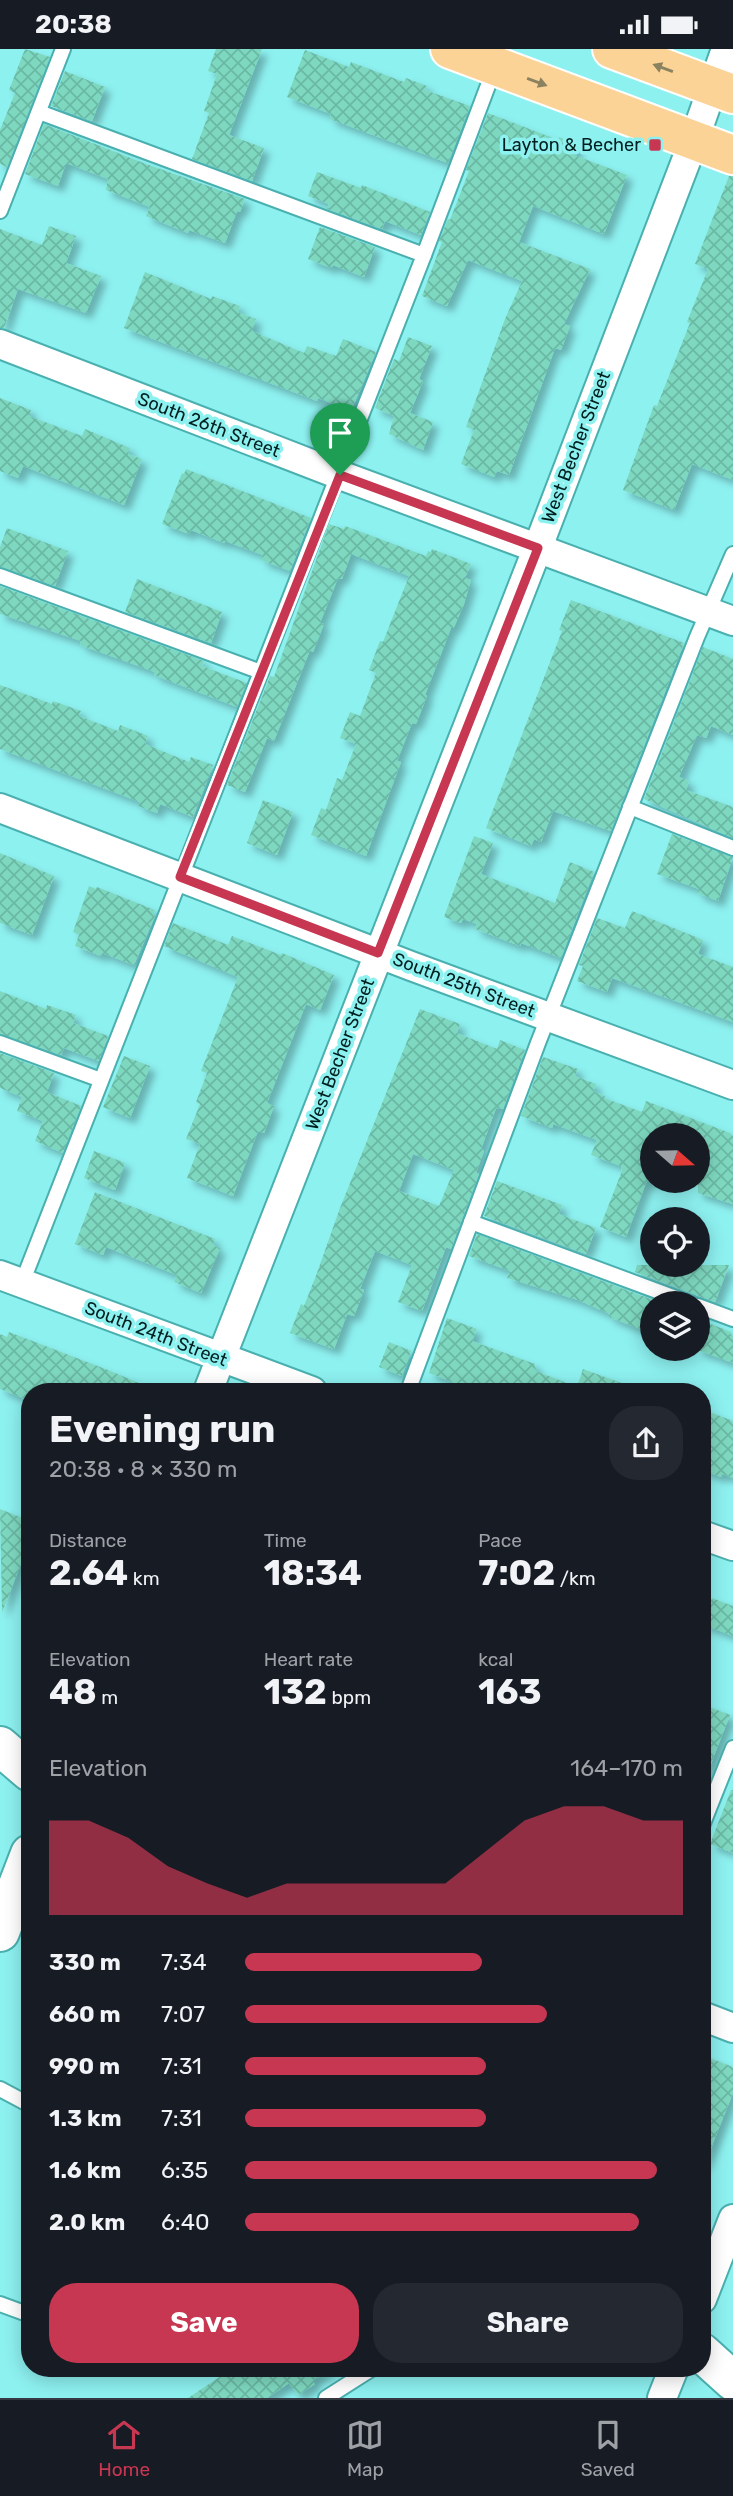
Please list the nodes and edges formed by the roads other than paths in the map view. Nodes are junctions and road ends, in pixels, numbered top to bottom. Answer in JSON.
{"nodes":[{"id":1,"x":63,"y":49,"type":"edge"},
{"id":2,"x":450,"y":49,"type":"edge"},
{"id":3,"x":612,"y":49,"type":"edge"},
{"id":4,"x":726,"y":49,"type":"edge"},
{"id":5,"x":495,"y":66,"type":"junction"},
{"id":6,"x":723,"y":91,"type":"edge"},
{"id":7,"x":39,"y":112,"type":"junction"},
{"id":8,"x":694,"y":140,"type":"junction"},
{"id":9,"x":733,"y":155,"type":"edge"},
{"id":10,"x":0,"y":211,"type":"edge"},
{"id":11,"x":424,"y":255,"type":"junction"},
{"id":12,"x":0,"y":344,"type":"edge"},
{"id":13,"x":340,"y":475,"type":"junction"},
{"id":14,"x":538,"y":548,"type":"junction"},
{"id":15,"x":733,"y":554,"type":"edge"},
{"id":16,"x":0,"y":576,"type":"edge"},
{"id":17,"x":720,"y":616,"type":"edge"},
{"id":18,"x":261,"y":672,"type":"junction"},
{"id":19,"x":630,"y":807,"type":"junction"},
{"id":20,"x":0,"y":808,"type":"edge"},
{"id":21,"x":733,"y":848,"type":"edge"},
{"id":22,"x":180,"y":877,"type":"junction"},
{"id":23,"x":378,"y":953,"type":"junction"},
{"id":24,"x":548,"y":1017,"type":"junction"},
{"id":25,"x":0,"y":1043,"type":"edge"},
{"id":26,"x":101,"y":1080,"type":"junction"},
{"id":27,"x":733,"y":1085,"type":"edge"},
{"id":28,"x":471,"y":1222,"type":"junction"},
{"id":29,"x":11,"y":1279,"type":"edge"},
{"id":30,"x":657,"y":1291,"type":"edge"},
{"id":31,"x":710,"y":1310,"type":"edge"},
{"id":32,"x":733,"y":1319,"type":"edge"},
{"id":33,"x":221,"y":1359,"type":"junction"},
{"id":34,"x":211,"y":1383,"type":"edge"},
{"id":35,"x":289,"y":1383,"type":"edge"},
{"id":36,"x":411,"y":1383,"type":"edge"},
{"id":37,"x":711,"y":1538,"type":"edge"},
{"id":38,"x":733,"y":1546,"type":"edge"},
{"id":39,"x":0,"y":1746,"type":"edge"},
{"id":40,"x":733,"y":1748,"type":"edge"},
{"id":41,"x":21,"y":1764,"type":"edge"},
{"id":42,"x":711,"y":1803,"type":"edge"},
{"id":43,"x":21,"y":1877,"type":"edge"},
{"id":44,"x":0,"y":1932,"type":"edge"},
{"id":45,"x":711,"y":2019,"type":"edge"},
{"id":46,"x":733,"y":2028,"type":"edge"},
{"id":47,"x":0,"y":2089,"type":"edge"},
{"id":48,"x":21,"y":2100,"type":"edge"},
{"id":49,"x":733,"y":2219,"type":"edge"},
{"id":50,"x":711,"y":2276,"type":"edge"},
{"id":51,"x":0,"y":2304,"type":"edge"},
{"id":52,"x":21,"y":2312,"type":"edge"},
{"id":53,"x":711,"y":2361,"type":"edge"},
{"id":54,"x":359,"y":2377,"type":"edge"},
{"id":55,"x":670,"y":2377,"type":"edge"},
{"id":56,"x":733,"y":2381,"type":"edge"},
{"id":57,"x":326,"y":2398,"type":"edge"},
{"id":58,"x":662,"y":2398,"type":"edge"}],
"edges":[{"from":1,"to":7,"type":"lane"},
{"from":2,"to":5,"type":"main road"},
{"from":6,"to":3,"type":"main road","one_way":true},
{"from":4,"to":6,"type":"street","name":"West Becher Street"},
{"from":5,"to":8,"type":"main road","one_way":true},
{"from":5,"to":11,"type":"lane"},
{"from":6,"to":8,"type":"street","name":"West Becher Street"},
{"from":7,"to":10,"type":"lane"},
{"from":7,"to":11,"type":"lane"},
{"from":8,"to":9,"type":"main road"},
{"from":8,"to":14,"type":"street","name":"West Becher Street"},
{"from":11,"to":13,"type":"lane"},
{"from":12,"to":13,"type":"street","name":"South 26th Street"},
{"from":13,"to":14,"type":"street","name":"South 26th Street"},
{"from":13,"to":18,"type":"lane"},
{"from":14,"to":17,"type":"street","name":"South 26th Street"},
{"from":14,"to":23,"type":"street","name":"West Becher Street"},
{"from":15,"to":17,"type":"lane"},
{"from":16,"to":18,"type":"lane"},
{"from":17,"to":19,"type":"lane"},
{"from":18,"to":22,"type":"lane"},
{"from":19,"to":21,"type":"lane"},
{"from":19,"to":24,"type":"lane"},
{"from":20,"to":22,"type":"street","name":"South 25th Street"},
{"from":22,"to":23,"type":"street","name":"South 25th Street"},
{"from":22,"to":26,"type":"lane"},
{"from":23,"to":24,"type":"street","name":"South 25th Street"},
{"from":23,"to":33,"type":"street","name":"West Becher Street"},
{"from":24,"to":27,"type":"street","name":"South 25th Street"},
{"from":24,"to":28,"type":"lane"},
{"from":25,"to":26,"type":"lane"},
{"from":26,"to":29,"type":"lane"},
{"from":28,"to":30,"type":"lane"},
{"from":28,"to":36,"type":"lane"},
{"from":29,"to":33,"type":"street","name":"South 24th Street"},
{"from":31,"to":32,"type":"lane"},
{"from":33,"to":34,"type":"street","name":"West Becher Street"},
{"from":33,"to":35,"type":"street","name":"South 24th Street"},
{"from":37,"to":38,"type":"street"},
{"from":39,"to":41,"type":"street"},
{"from":40,"to":42,"type":"lane"},
{"from":43,"to":44,"type":"street"},
{"from":45,"to":46,"type":"street"},
{"from":47,"to":48,"type":"lane"},
{"from":49,"to":50,"type":"street"},
{"from":51,"to":52,"type":"lane"},
{"from":53,"to":56,"type":"street"},
{"from":54,"to":57,"type":"lane"},
{"from":55,"to":58,"type":"street"}]}
